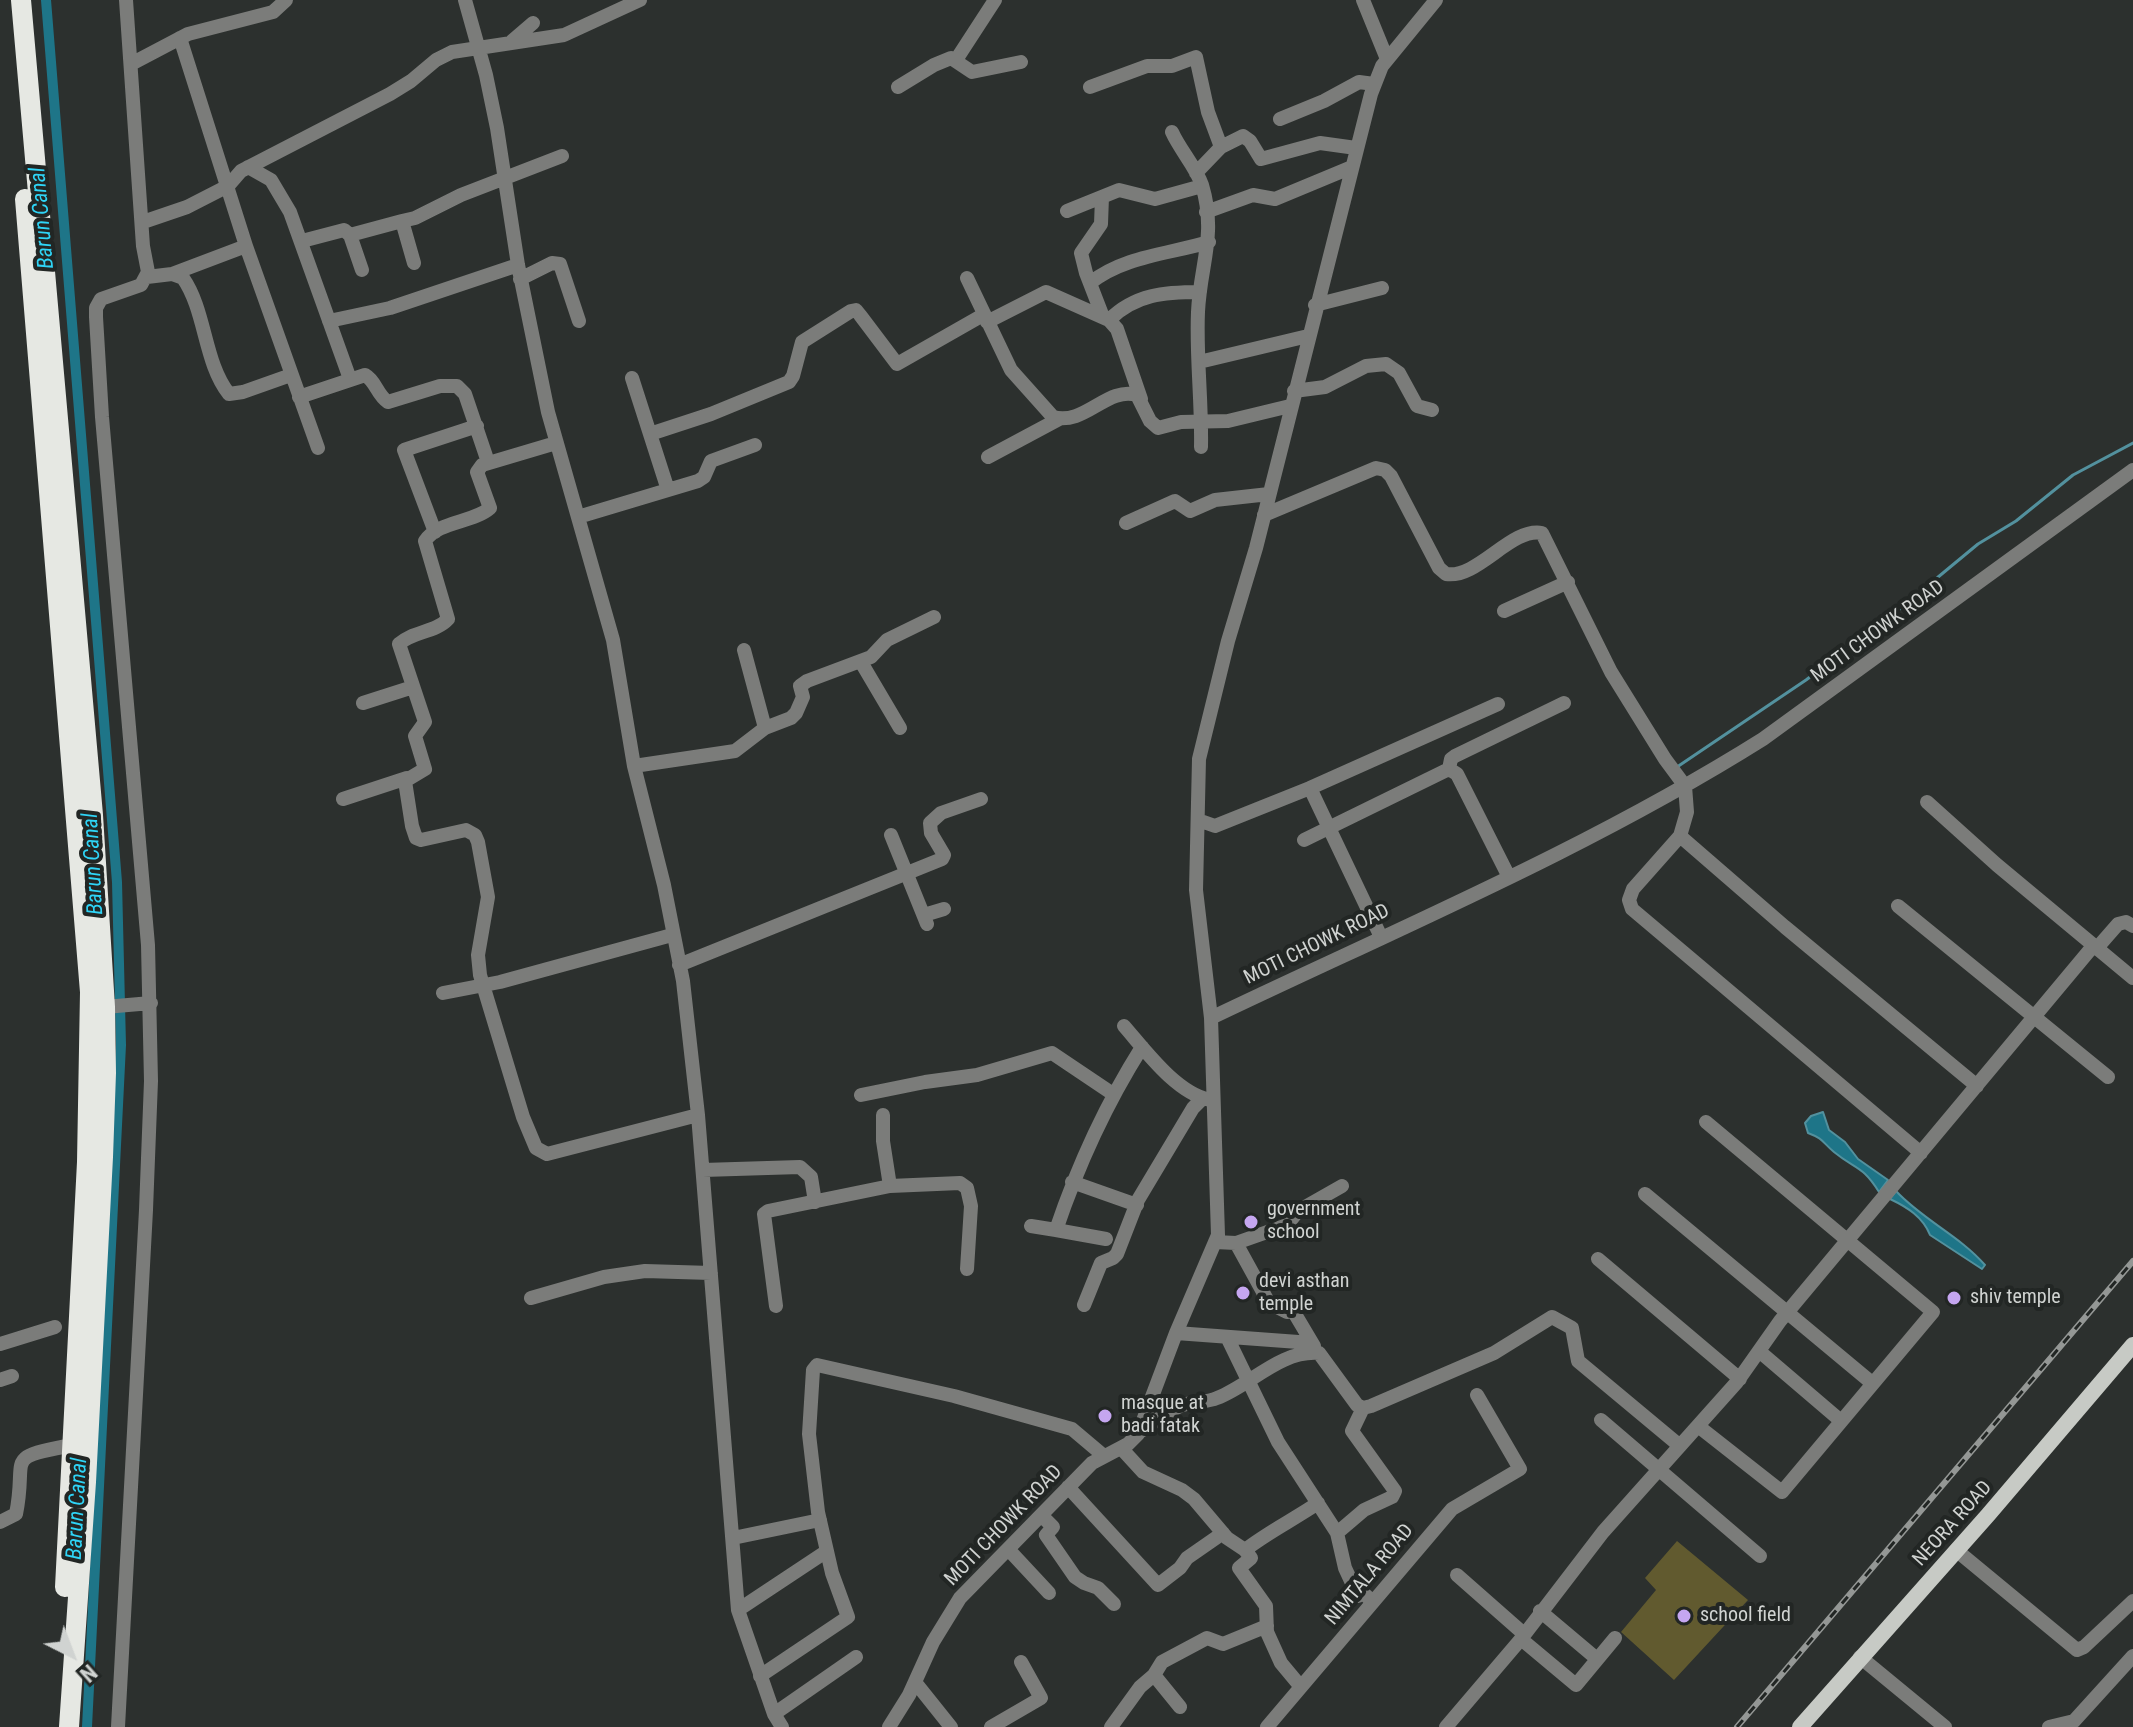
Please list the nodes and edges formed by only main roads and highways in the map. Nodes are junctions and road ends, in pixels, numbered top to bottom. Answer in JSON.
{"nodes":[{"id":1,"x":9,"y":0,"type":"edge"},
{"id":2,"x":21,"y":0,"type":"edge"},
{"id":3,"x":2133,"y":1345,"type":"edge"},
{"id":4,"x":56,"y":1727,"type":"edge"},
{"id":5,"x":69,"y":1727,"type":"edge"},
{"id":6,"x":1800,"y":1727,"type":"edge"}],
"edges":[{"from":1,"to":4,"type":"highway"},
{"from":2,"to":5,"type":"highway"},
{"from":3,"to":6,"type":"main road","name":"NEORA ROAD"}]}
